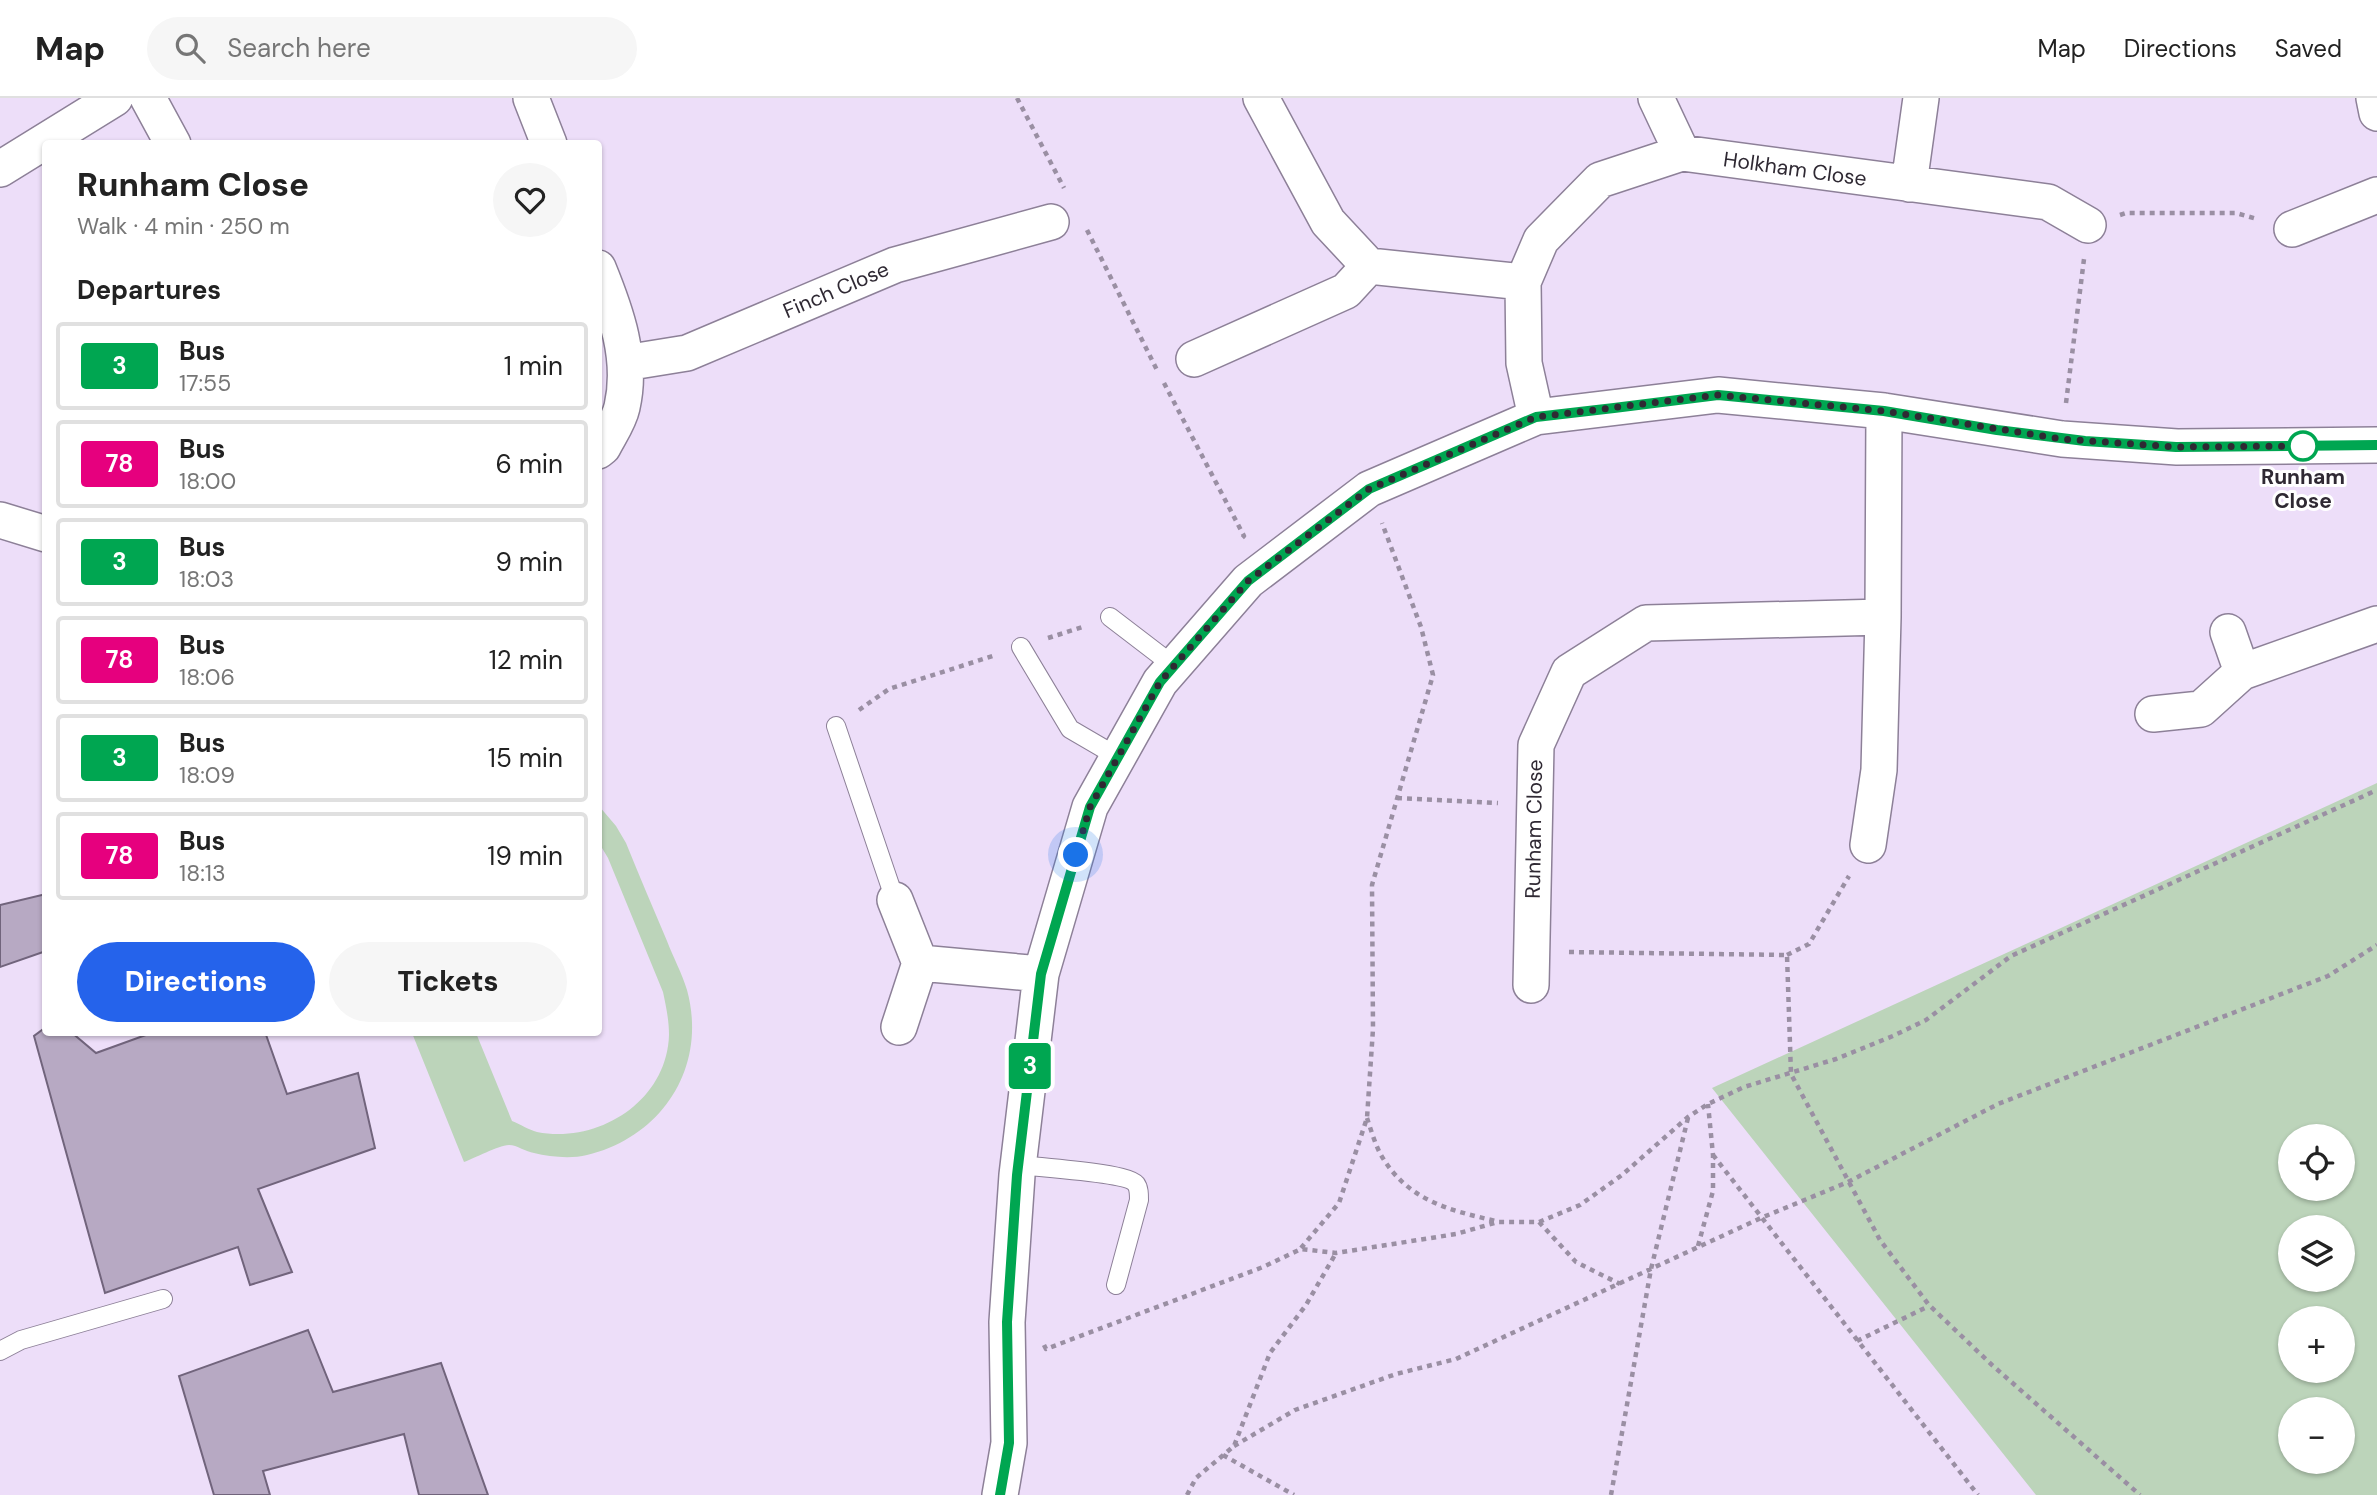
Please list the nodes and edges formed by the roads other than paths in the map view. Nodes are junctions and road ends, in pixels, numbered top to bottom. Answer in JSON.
{"nodes":[{"id":1,"x":115,"y":98,"type":"edge"},
{"id":2,"x":148,"y":98,"type":"edge"},
{"id":3,"x":531,"y":98,"type":"edge"},
{"id":4,"x":1261,"y":98,"type":"edge"},
{"id":5,"x":1656,"y":98,"type":"edge"},
{"id":6,"x":1921,"y":98,"type":"edge"},
{"id":7,"x":2374,"y":98,"type":"edge"},
{"id":8,"x":2377,"y":113,"type":"edge"},
{"id":9,"x":47,"y":140,"type":"edge"},
{"id":10,"x":171,"y":140,"type":"edge"},
{"id":11,"x":547,"y":140,"type":"edge"},
{"id":12,"x":42,"y":143,"type":"edge"},
{"id":13,"x":1682,"y":153,"type":"junction"},
{"id":14,"x":0,"y":169,"type":"edge"},
{"id":15,"x":1909,"y":184,"type":"junction"},
{"id":16,"x":2377,"y":195,"type":"edge"},
{"id":17,"x":1067,"y":214,"type":"road end"},
{"id":18,"x":2088,"y":225,"type":"road end"},
{"id":19,"x":2292,"y":229,"type":"road end"},
{"id":20,"x":1369,"y":265,"type":"junction"},
{"id":21,"x":602,"y":278,"type":"edge"},
{"id":22,"x":1523,"y":282,"type":"junction"},
{"id":23,"x":1194,"y":359,"type":"dead end"},
{"id":24,"x":625,"y":363,"type":"junction"},
{"id":25,"x":1884,"y":411,"type":"junction"},
{"id":26,"x":1536,"y":417,"type":"junction"},
{"id":27,"x":2377,"y":445,"type":"edge"},
{"id":28,"x":602,"y":448,"type":"edge"},
{"id":29,"x":0,"y":520,"type":"edge"},
{"id":30,"x":42,"y":533,"type":"edge"},
{"id":31,"x":1110,"y":617,"type":"road end"},
{"id":32,"x":1883,"y":617,"type":"junction"},
{"id":33,"x":2377,"y":624,"type":"edge"},
{"id":34,"x":2228,"y":632,"type":"dead end"},
{"id":35,"x":1021,"y":648,"type":"road end"},
{"id":36,"x":1174,"y":666,"type":"junction"},
{"id":37,"x":2242,"y":673,"type":"junction"},
{"id":38,"x":2153,"y":714,"type":"dead end"},
{"id":39,"x":836,"y":726,"type":"road end"},
{"id":40,"x":1118,"y":757,"type":"junction"},
{"id":41,"x":1868,"y":845,"type":"road end"},
{"id":42,"x":895,"y":900,"type":"joint"},
{"id":43,"x":920,"y":963,"type":"junction"},
{"id":44,"x":1531,"y":968,"type":"road end"},
{"id":45,"x":1041,"y":974,"type":"junction"},
{"id":46,"x":898,"y":1027,"type":"dead end"},
{"id":47,"x":1018,"y":1165,"type":"junction"},
{"id":48,"x":1116,"y":1285,"type":"dead end"},
{"id":49,"x":163,"y":1298,"type":"dead end"},
{"id":50,"x":0,"y":1351,"type":"edge"},
{"id":51,"x":1000,"y":1495,"type":"edge"}],
"edges":[{"from":1,"to":9,"type":"street"},
{"from":2,"to":10,"type":"street"},
{"from":3,"to":11,"type":"street"},
{"from":4,"to":20,"type":"street"},
{"from":5,"to":13,"type":"street"},
{"from":6,"to":15,"type":"street"},
{"from":7,"to":8,"type":"street"},
{"from":12,"to":14,"type":"street"},
{"from":13,"to":15,"type":"street","name":"Holkham Close"},
{"from":13,"to":22,"type":"street","name":"Holkham Close"},
{"from":15,"to":18,"type":"street","name":"Holkham Close"},
{"from":16,"to":19,"type":"street"},
{"from":17,"to":24,"type":"street","name":"Finch Close"},
{"from":20,"to":22,"type":"street"},
{"from":20,"to":23,"type":"street"},
{"from":21,"to":24,"type":"street"},
{"from":22,"to":26,"type":"street","name":"Holkham Close"},
{"from":24,"to":28,"type":"street"},
{"from":25,"to":26,"type":"street"},
{"from":25,"to":27,"type":"street"},
{"from":25,"to":32,"type":"street"},
{"from":26,"to":36,"type":"street"},
{"from":29,"to":30,"type":"street"},
{"from":31,"to":36,"type":"lane"},
{"from":32,"to":41,"type":"street"},
{"from":32,"to":44,"type":"street","name":"Runham Close"},
{"from":33,"to":37,"type":"street"},
{"from":34,"to":37,"type":"street"},
{"from":35,"to":40,"type":"lane"},
{"from":36,"to":40,"type":"street"},
{"from":37,"to":38,"type":"street"},
{"from":39,"to":42,"type":"lane"},
{"from":40,"to":45,"type":"street"},
{"from":42,"to":43,"type":"street"},
{"from":43,"to":45,"type":"street"},
{"from":43,"to":46,"type":"street"},
{"from":45,"to":47,"type":"street"},
{"from":47,"to":48,"type":"lane"},
{"from":47,"to":51,"type":"street"},
{"from":49,"to":50,"type":"lane"}]}
